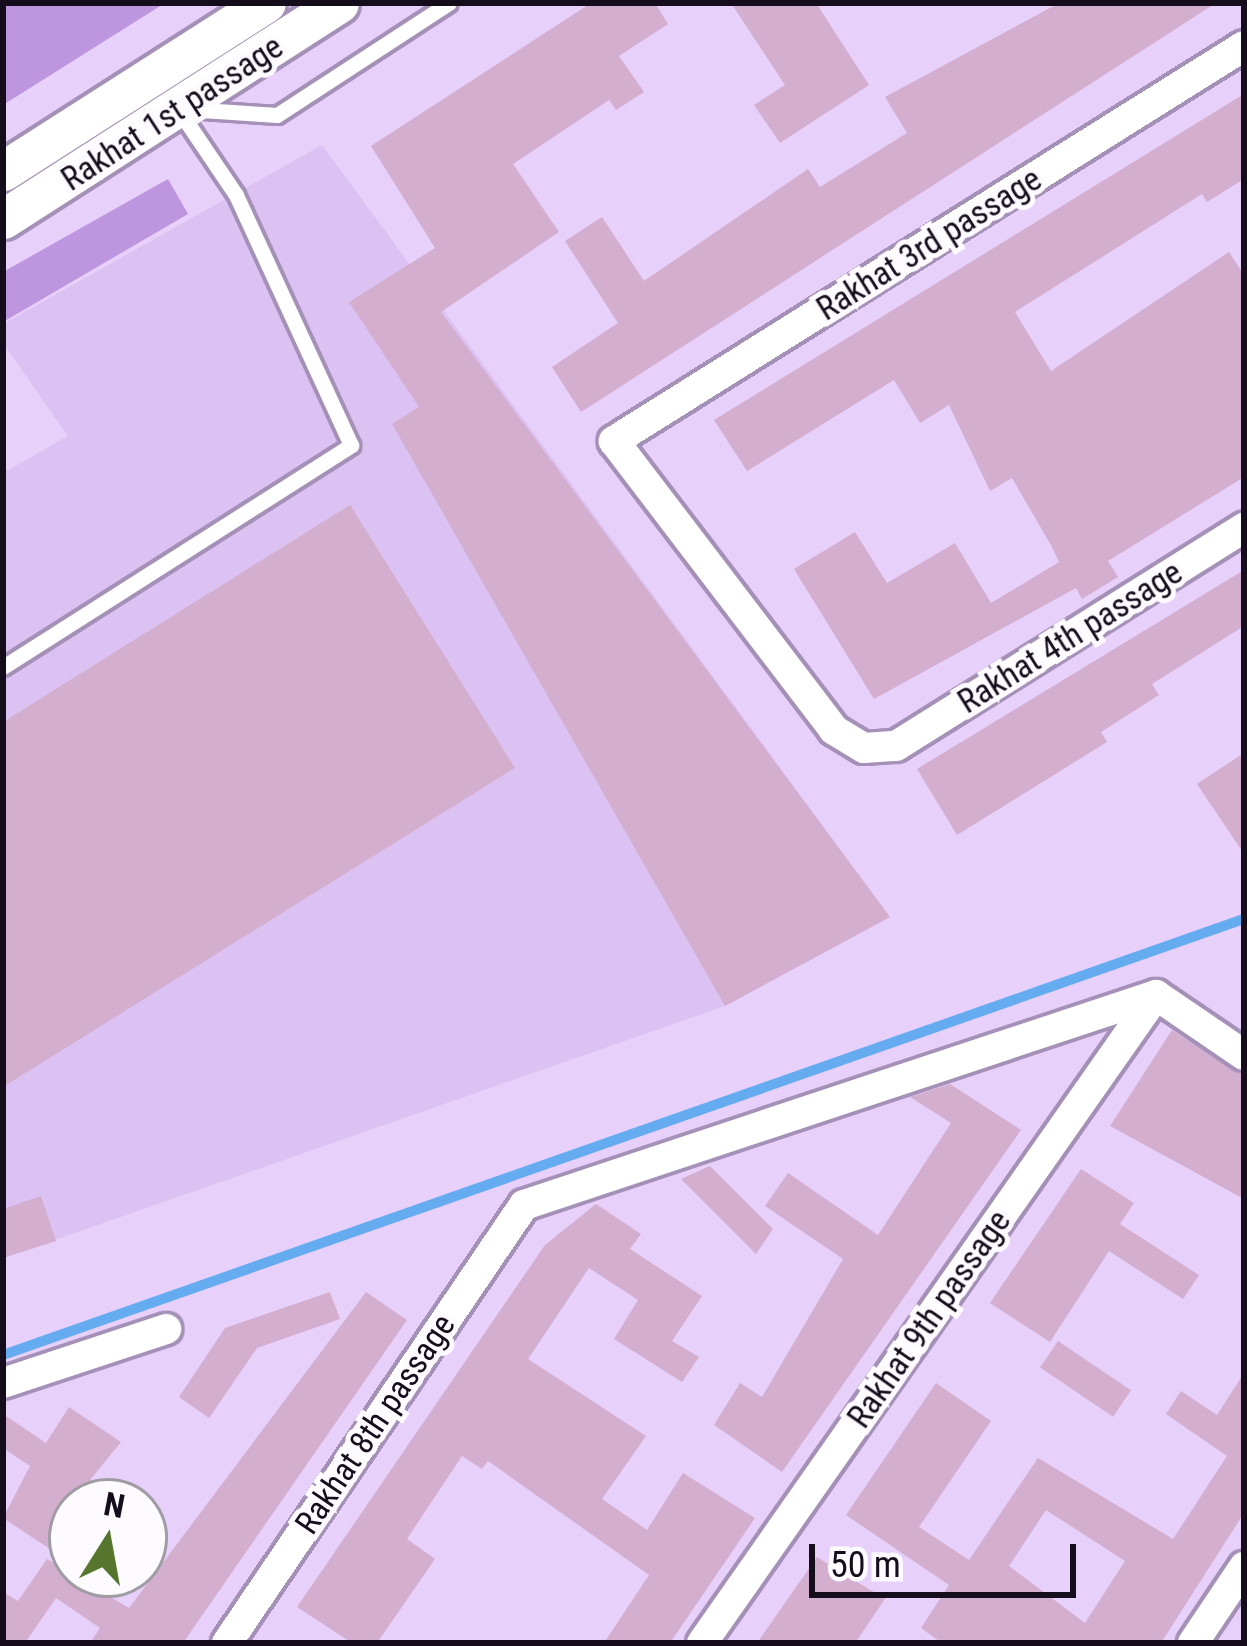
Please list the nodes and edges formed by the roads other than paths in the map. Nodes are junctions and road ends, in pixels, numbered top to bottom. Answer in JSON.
{"nodes":[{"id":1,"x":266,"y":3,"type":"edge"},
{"id":2,"x":339,"y":3,"type":"edge"},
{"id":3,"x":449,"y":3,"type":"edge"},
{"id":4,"x":1244,"y":46,"type":"edge"},
{"id":5,"x":178,"y":109,"type":"junction"},
{"id":6,"x":3,"y":171,"type":"edge"},
{"id":7,"x":3,"y":219,"type":"edge"},
{"id":8,"x":1244,"y":528,"type":"edge"},
{"id":9,"x":3,"y":667,"type":"edge"},
{"id":10,"x":896,"y":746,"type":"joint"},
{"id":11,"x":1156,"y":995,"type":"junction"},
{"id":12,"x":1244,"y":1055,"type":"edge"},
{"id":13,"x":166,"y":1330,"type":"dead end"},
{"id":14,"x":3,"y":1383,"type":"edge"},
{"id":15,"x":1244,"y":1568,"type":"edge"},
{"id":16,"x":227,"y":1643,"type":"edge"},
{"id":17,"x":702,"y":1643,"type":"edge"},
{"id":18,"x":1193,"y":1643,"type":"edge"}],
"edges":[{"from":1,"to":6,"type":"street","name":"Rakhat 1st passage"},
{"from":2,"to":5,"type":"street","name":"Rakhat 1st passage"},
{"from":3,"to":5,"type":"lane"},
{"from":4,"to":10,"type":"street","name":"Rakhat 3rd passage"},
{"from":5,"to":7,"type":"street","name":"Rakhat 1st passage"},
{"from":5,"to":9,"type":"lane"},
{"from":8,"to":10,"type":"street","name":"Rakhat 4th passage"},
{"from":11,"to":12,"type":"street"},
{"from":11,"to":16,"type":"street","name":"Rakhat 8th passage"},
{"from":11,"to":17,"type":"street","name":"Rakhat 9th passage"},
{"from":13,"to":14,"type":"street"},
{"from":15,"to":18,"type":"street"}]}
